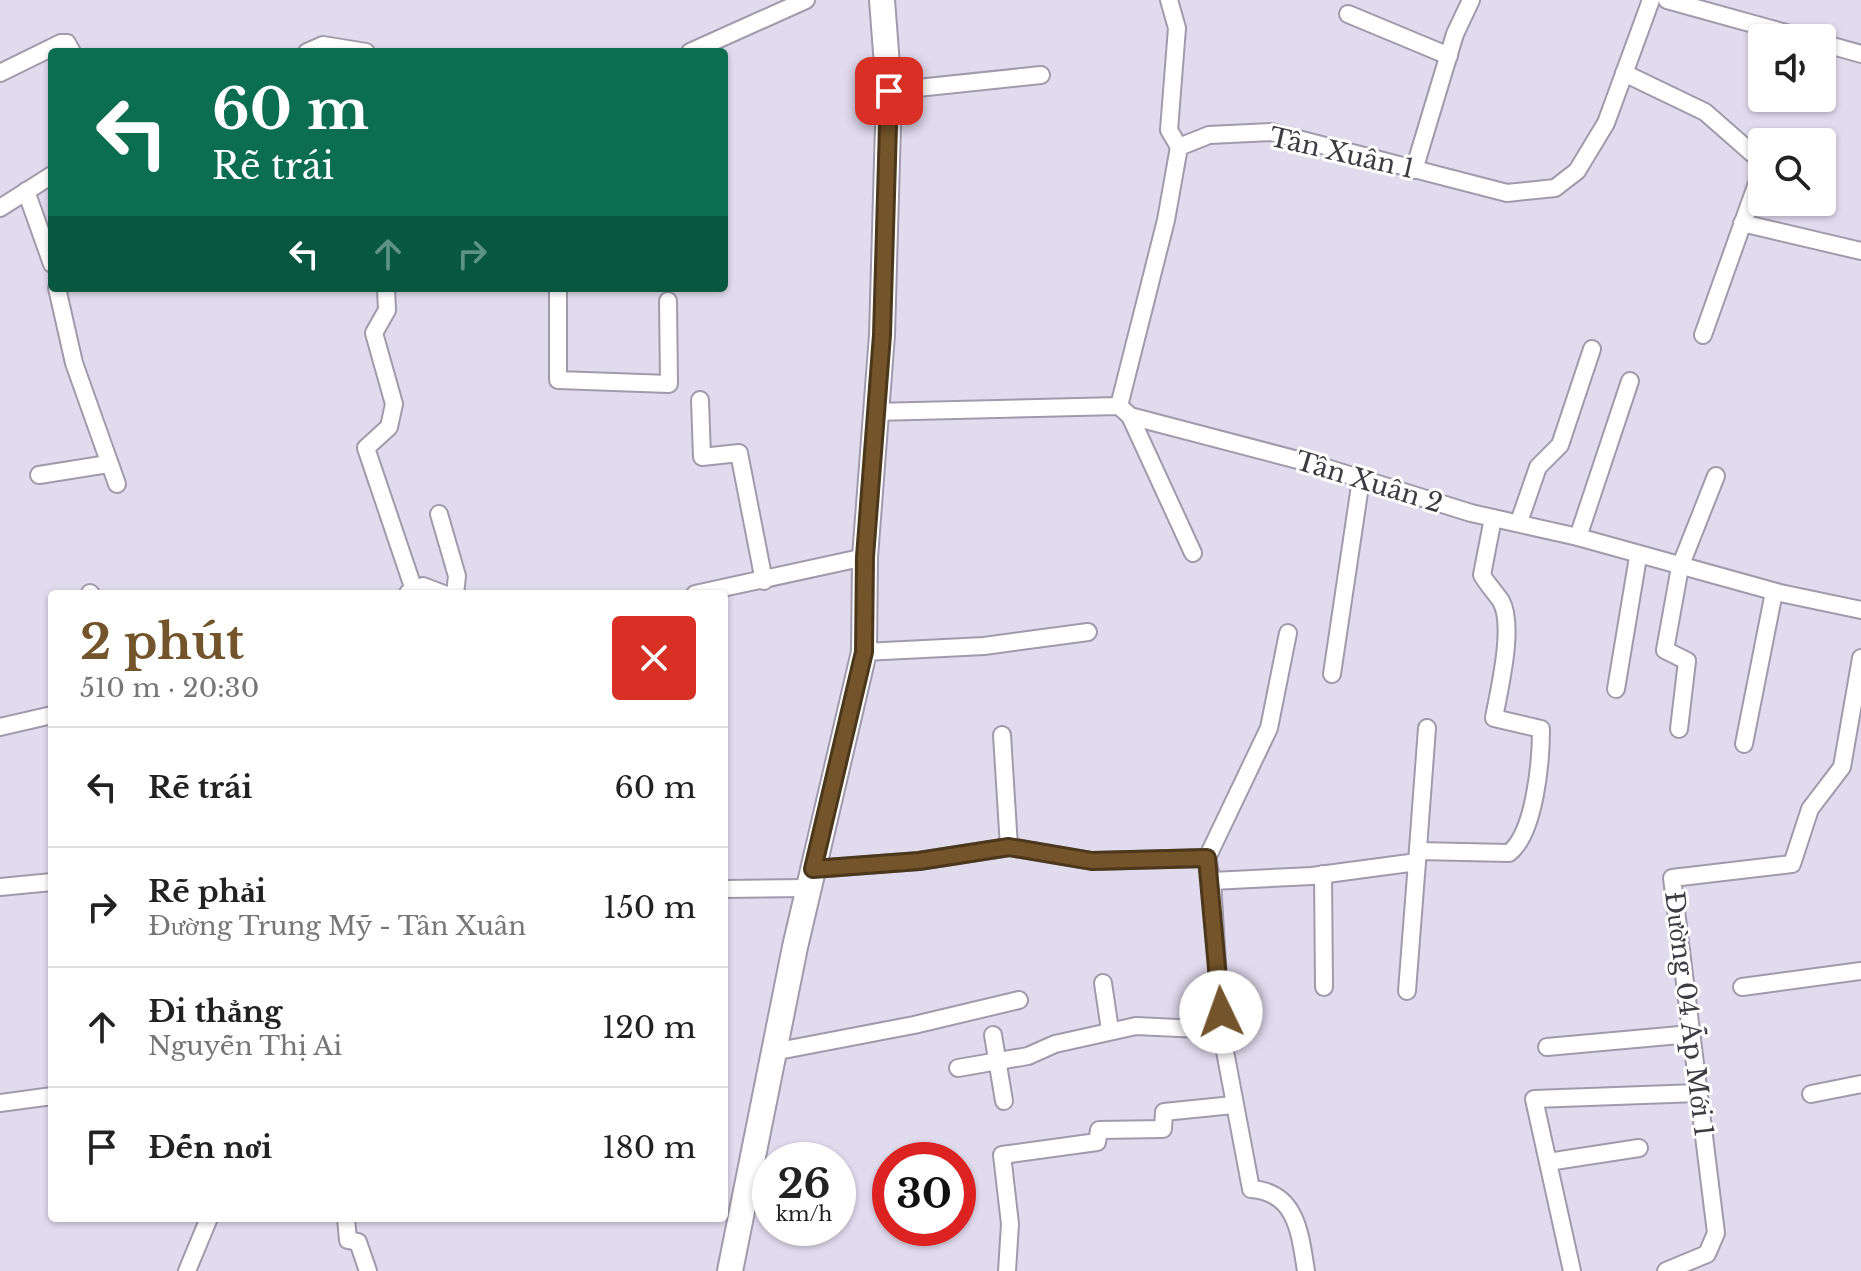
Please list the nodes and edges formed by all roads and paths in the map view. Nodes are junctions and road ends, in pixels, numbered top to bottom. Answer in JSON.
{"nodes":[{"id":1,"x":806,"y":0,"type":"edge"},
{"id":2,"x":882,"y":0,"type":"edge"},
{"id":3,"x":1169,"y":0,"type":"edge"},
{"id":4,"x":1471,"y":0,"type":"edge"},
{"id":5,"x":1651,"y":0,"type":"edge"},
{"id":6,"x":1667,"y":0,"type":"edge"},
{"id":7,"x":1348,"y":14,"type":"dead end"},
{"id":8,"x":1754,"y":24,"type":"edge"},
{"id":9,"x":722,"y":45,"type":"edge"},
{"id":10,"x":1836,"y":47,"type":"edge"},
{"id":11,"x":51,"y":48,"type":"edge"},
{"id":12,"x":70,"y":48,"type":"edge"},
{"id":13,"x":316,"y":48,"type":"edge"},
{"id":14,"x":341,"y":48,"type":"edge"},
{"id":15,"x":48,"y":49,"type":"edge"},
{"id":16,"x":1861,"y":54,"type":"edge"},
{"id":17,"x":1449,"y":56,"type":"junction"},
{"id":18,"x":0,"y":73,"type":"edge"},
{"id":19,"x":1624,"y":73,"type":"junction"},
{"id":20,"x":1041,"y":75,"type":"dead end"},
{"id":21,"x":889,"y":91,"type":"junction"},
{"id":22,"x":1179,"y":147,"type":"junction"},
{"id":23,"x":1748,"y":150,"type":"edge"},
{"id":24,"x":1414,"y":170,"type":"junction"},
{"id":25,"x":48,"y":177,"type":"edge"},
{"id":26,"x":26,"y":191,"type":"junction"},
{"id":27,"x":1748,"y":207,"type":"edge"},
{"id":28,"x":0,"y":208,"type":"edge"},
{"id":29,"x":1742,"y":223,"type":"junction"},
{"id":30,"x":1861,"y":251,"type":"edge"},
{"id":31,"x":48,"y":253,"type":"edge"},
{"id":32,"x":58,"y":292,"type":"edge"},
{"id":33,"x":389,"y":292,"type":"edge"},
{"id":34,"x":558,"y":292,"type":"edge"},
{"id":35,"x":668,"y":301,"type":"dead end"},
{"id":36,"x":1703,"y":335,"type":"dead end"},
{"id":37,"x":1592,"y":349,"type":"dead end"},
{"id":38,"x":1630,"y":381,"type":"dead end"},
{"id":39,"x":700,"y":400,"type":"dead end"},
{"id":40,"x":1125,"y":411,"type":"junction"},
{"id":41,"x":873,"y":412,"type":"junction"},
{"id":42,"x":108,"y":464,"type":"junction"},
{"id":43,"x":39,"y":475,"type":"dead end"},
{"id":44,"x":1716,"y":476,"type":"dead end"},
{"id":45,"x":1361,"y":479,"type":"junction"},
{"id":46,"x":117,"y":484,"type":"dead end"},
{"id":47,"x":439,"y":514,"type":"dead end"},
{"id":48,"x":1493,"y":518,"type":"junction"},
{"id":49,"x":1519,"y":522,"type":"junction"},
{"id":50,"x":1578,"y":537,"type":"junction"},
{"id":51,"x":1193,"y":553,"type":"dead end"},
{"id":52,"x":865,"y":557,"type":"junction"},
{"id":53,"x":1638,"y":557,"type":"junction"},
{"id":54,"x":1680,"y":567,"type":"junction"},
{"id":55,"x":764,"y":581,"type":"junction"},
{"id":56,"x":409,"y":590,"type":"edge"},
{"id":57,"x":414,"y":590,"type":"edge"},
{"id":58,"x":434,"y":590,"type":"edge"},
{"id":59,"x":455,"y":590,"type":"edge"},
{"id":60,"x":716,"y":590,"type":"edge"},
{"id":61,"x":1774,"y":592,"type":"junction"},
{"id":62,"x":1861,"y":610,"type":"edge"},
{"id":63,"x":1088,"y":632,"type":"dead end"},
{"id":64,"x":1288,"y":633,"type":"dead end"},
{"id":65,"x":864,"y":652,"type":"junction"},
{"id":66,"x":1861,"y":658,"type":"edge"},
{"id":67,"x":1332,"y":674,"type":"dead end"},
{"id":68,"x":1616,"y":689,"type":"dead end"},
{"id":69,"x":48,"y":716,"type":"edge"},
{"id":70,"x":0,"y":727,"type":"edge"},
{"id":71,"x":1427,"y":728,"type":"dead end"},
{"id":72,"x":1679,"y":729,"type":"dead end"},
{"id":73,"x":1002,"y":735,"type":"dead end"},
{"id":74,"x":1744,"y":744,"type":"dead end"},
{"id":75,"x":1009,"y":847,"type":"junction"},
{"id":76,"x":1417,"y":856,"type":"junction"},
{"id":77,"x":1207,"y":858,"type":"junction"},
{"id":78,"x":1323,"y":874,"type":"junction"},
{"id":79,"x":811,"y":879,"type":"junction"},
{"id":80,"x":1212,"y":881,"type":"junction"},
{"id":81,"x":48,"y":882,"type":"edge"},
{"id":82,"x":0,"y":887,"type":"edge"},
{"id":83,"x":728,"y":889,"type":"edge"},
{"id":84,"x":1861,"y":971,"type":"edge"},
{"id":85,"x":1103,"y":983,"type":"dead end"},
{"id":86,"x":1324,"y":987,"type":"dead end"},
{"id":87,"x":1742,"y":987,"type":"dead end"},
{"id":88,"x":1407,"y":991,"type":"dead end"},
{"id":89,"x":1019,"y":1000,"type":"dead end"},
{"id":90,"x":1110,"y":1030,"type":"junction"},
{"id":91,"x":1221,"y":1030,"type":"junction"},
{"id":92,"x":1691,"y":1034,"type":"junction"},
{"id":93,"x":993,"y":1035,"type":"dead end"},
{"id":94,"x":1547,"y":1047,"type":"dead end"},
{"id":95,"x":773,"y":1052,"type":"junction"},
{"id":96,"x":999,"y":1062,"type":"junction"},
{"id":97,"x":958,"y":1068,"type":"dead end"},
{"id":98,"x":1861,"y":1084,"type":"edge"},
{"id":99,"x":1698,"y":1093,"type":"junction"},
{"id":100,"x":1811,"y":1094,"type":"dead end"},
{"id":101,"x":48,"y":1097,"type":"edge"},
{"id":102,"x":1004,"y":1101,"type":"dead end"},
{"id":103,"x":0,"y":1103,"type":"edge"},
{"id":104,"x":1233,"y":1105,"type":"junction"},
{"id":105,"x":1639,"y":1148,"type":"dead end"},
{"id":106,"x":1548,"y":1162,"type":"junction"},
{"id":107,"x":207,"y":1222,"type":"edge"},
{"id":108,"x":346,"y":1222,"type":"edge"},
{"id":109,"x":187,"y":1271,"type":"edge"},
{"id":110,"x":368,"y":1271,"type":"edge"},
{"id":111,"x":730,"y":1271,"type":"edge"},
{"id":112,"x":1007,"y":1271,"type":"edge"},
{"id":113,"x":1306,"y":1271,"type":"edge"},
{"id":114,"x":1572,"y":1271,"type":"edge"},
{"id":115,"x":1666,"y":1271,"type":"edge"}],
"edges":[{"from":1,"to":9,"type":"street"},
{"from":2,"to":21,"type":"street"},
{"from":3,"to":22,"type":"street"},
{"from":4,"to":17,"type":"street"},
{"from":5,"to":19,"type":"street","name":"Tân Xuân 1"},
{"from":6,"to":8,"type":"street"},
{"from":7,"to":17,"type":"street"},
{"from":10,"to":16,"type":"street"},
{"from":11,"to":12,"type":"street"},
{"from":13,"to":14,"type":"street"},
{"from":15,"to":18,"type":"street"},
{"from":17,"to":24,"type":"street"},
{"from":19,"to":23,"type":"street"},
{"from":19,"to":24,"type":"street","name":"Tân Xuân 1"},
{"from":20,"to":21,"type":"street"},
{"from":21,"to":41,"type":"street"},
{"from":22,"to":24,"type":"street","name":"Tân Xuân 1"},
{"from":22,"to":40,"type":"street"},
{"from":25,"to":26,"type":"street"},
{"from":26,"to":28,"type":"street"},
{"from":26,"to":31,"type":"street"},
{"from":27,"to":29,"type":"street"},
{"from":29,"to":30,"type":"street"},
{"from":29,"to":36,"type":"street"},
{"from":32,"to":42,"type":"street"},
{"from":33,"to":56,"type":"street"},
{"from":34,"to":35,"type":"street"},
{"from":37,"to":49,"type":"street"},
{"from":38,"to":50,"type":"street"},
{"from":39,"to":55,"type":"street"},
{"from":40,"to":41,"type":"street","name":"Tân Xuân 2"},
{"from":40,"to":45,"type":"street","name":"Tân Xuân 2"},
{"from":40,"to":51,"type":"street"},
{"from":41,"to":52,"type":"street"},
{"from":42,"to":43,"type":"street"},
{"from":42,"to":46,"type":"street"},
{"from":44,"to":54,"type":"street"},
{"from":45,"to":48,"type":"street","name":"Tân Xuân 2"},
{"from":45,"to":67,"type":"street"},
{"from":47,"to":59,"type":"street"},
{"from":48,"to":49,"type":"street","name":"Tân Xuân 2"},
{"from":48,"to":76,"type":"street"},
{"from":49,"to":50,"type":"street","name":"Tân Xuân 2"},
{"from":50,"to":53,"type":"street","name":"Tân Xuân 2"},
{"from":52,"to":55,"type":"street"},
{"from":52,"to":65,"type":"street"},
{"from":53,"to":54,"type":"street","name":"Tân Xuân 2"},
{"from":53,"to":68,"type":"street"},
{"from":54,"to":61,"type":"street","name":"Tân Xuân 2"},
{"from":54,"to":72,"type":"street"},
{"from":55,"to":60,"type":"street"},
{"from":57,"to":58,"type":"street"},
{"from":61,"to":62,"type":"street","name":"Tân Xuân 2"},
{"from":61,"to":74,"type":"street"},
{"from":63,"to":65,"type":"street"},
{"from":64,"to":77,"type":"street"},
{"from":65,"to":79,"type":"street"},
{"from":66,"to":92,"type":"street","name":"Đường 04 Ấp Mới 1"},
{"from":69,"to":70,"type":"street"},
{"from":71,"to":76,"type":"street"},
{"from":73,"to":75,"type":"street"},
{"from":75,"to":77,"type":"street"},
{"from":75,"to":79,"type":"street"},
{"from":76,"to":78,"type":"street"},
{"from":76,"to":88,"type":"street"},
{"from":77,"to":80,"type":"street"},
{"from":78,"to":80,"type":"street"},
{"from":78,"to":86,"type":"street"},
{"from":79,"to":83,"type":"street"},
{"from":79,"to":95,"type":"street"},
{"from":80,"to":91,"type":"street"},
{"from":81,"to":82,"type":"street"},
{"from":84,"to":87,"type":"street"},
{"from":85,"to":90,"type":"street"},
{"from":89,"to":95,"type":"street"},
{"from":90,"to":91,"type":"street"},
{"from":90,"to":96,"type":"street"},
{"from":91,"to":104,"type":"street"},
{"from":92,"to":94,"type":"street"},
{"from":92,"to":99,"type":"street","name":"Đường 04 Ấp Mới 1"},
{"from":93,"to":96,"type":"street"},
{"from":95,"to":111,"type":"street"},
{"from":96,"to":97,"type":"street"},
{"from":96,"to":102,"type":"street"},
{"from":98,"to":100,"type":"street"},
{"from":99,"to":106,"type":"street"},
{"from":99,"to":115,"type":"street","name":"Đường 04 Ấp Mới 1"},
{"from":101,"to":103,"type":"street"},
{"from":104,"to":112,"type":"street"},
{"from":104,"to":113,"type":"street"},
{"from":105,"to":106,"type":"street"},
{"from":106,"to":114,"type":"street"},
{"from":107,"to":109,"type":"street"},
{"from":108,"to":110,"type":"street"}]}
